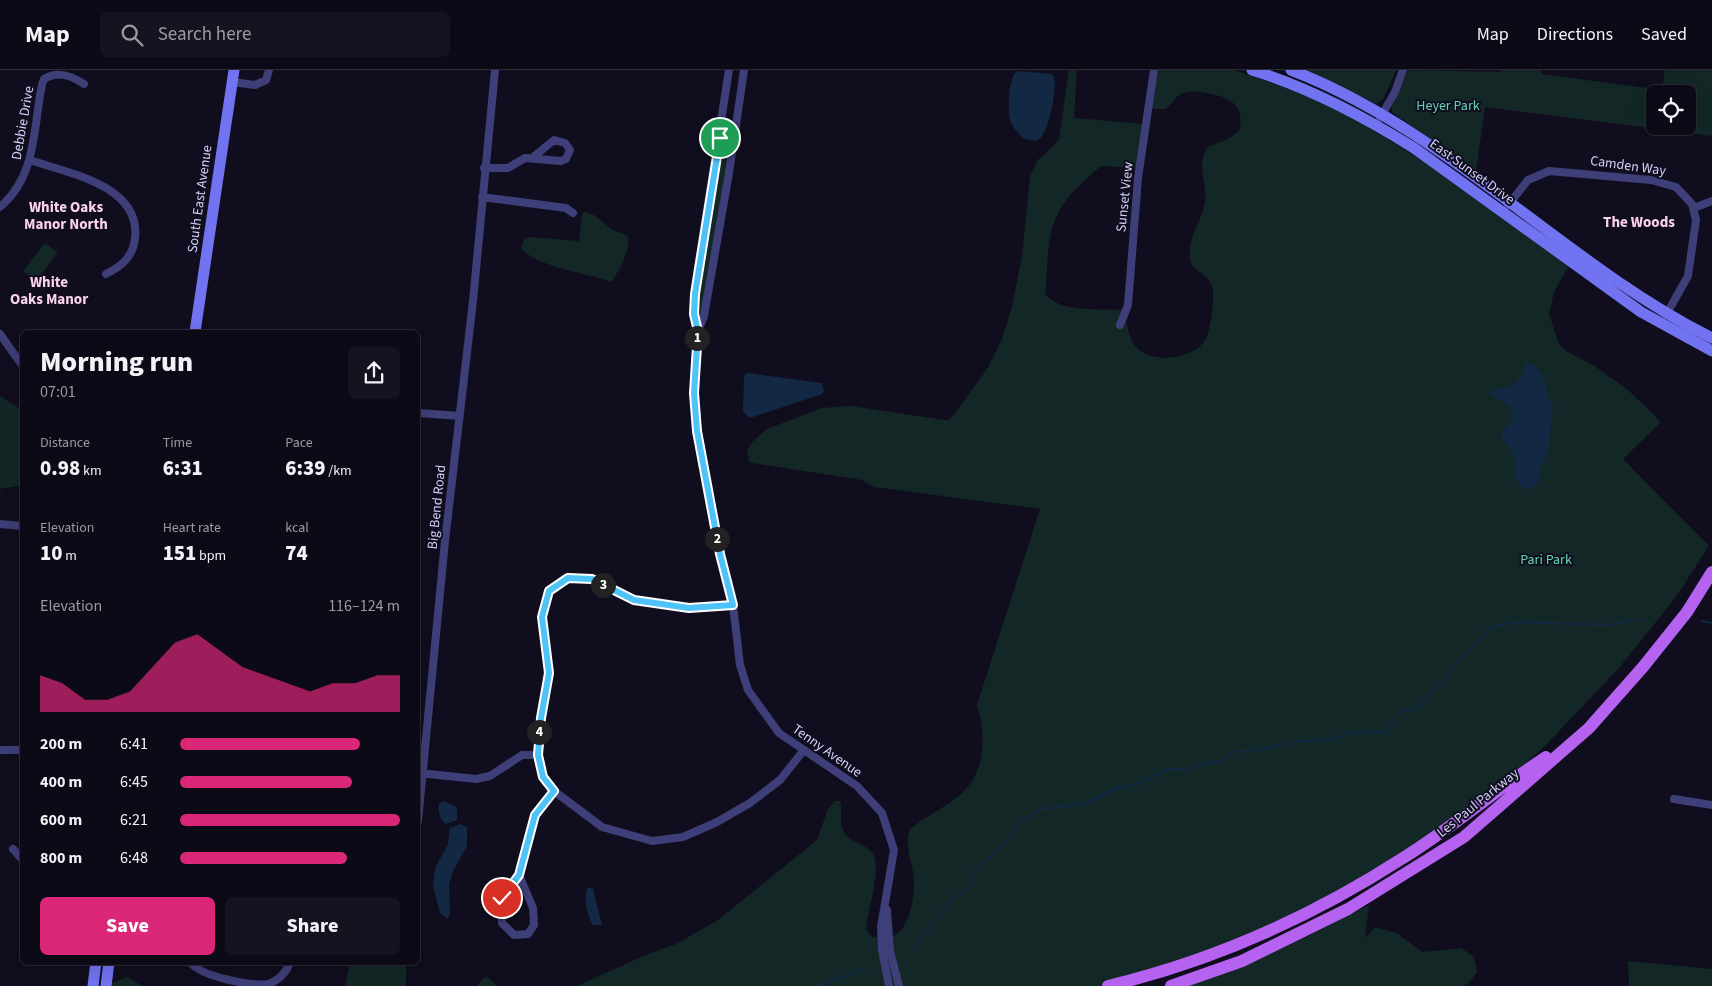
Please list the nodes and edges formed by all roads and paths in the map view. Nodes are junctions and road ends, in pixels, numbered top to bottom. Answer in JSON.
{"nodes":[{"id":1,"x":234,"y":70,"type":"edge"},
{"id":2,"x":268,"y":70,"type":"edge"},
{"id":3,"x":494,"y":70,"type":"edge"},
{"id":4,"x":729,"y":70,"type":"edge"},
{"id":5,"x":744,"y":70,"type":"edge"},
{"id":6,"x":1154,"y":70,"type":"edge"},
{"id":7,"x":1252,"y":70,"type":"edge"},
{"id":8,"x":1291,"y":70,"type":"edge"},
{"id":9,"x":1403,"y":70,"type":"edge"},
{"id":10,"x":232,"y":82,"type":"junction"},
{"id":11,"x":84,"y":84,"type":"dead end"},
{"id":12,"x":1379,"y":119,"type":"junction"},
{"id":13,"x":720,"y":138,"type":"junction"},
{"id":14,"x":734,"y":140,"type":"junction"},
{"id":15,"x":532,"y":158,"type":"junction"},
{"id":16,"x":30,"y":160,"type":"junction"},
{"id":17,"x":484,"y":168,"type":"junction"},
{"id":18,"x":482,"y":197,"type":"junction"},
{"id":19,"x":1712,"y":201,"type":"edge"},
{"id":20,"x":0,"y":207,"type":"edge"},
{"id":21,"x":1506,"y":207,"type":"junction"},
{"id":22,"x":1694,"y":208,"type":"junction"},
{"id":23,"x":572,"y":213,"type":"dead end"},
{"id":24,"x":704,"y":230,"type":"junction"},
{"id":25,"x":718,"y":232,"type":"junction"},
{"id":26,"x":106,"y":274,"type":"dead end"},
{"id":27,"x":1664,"y":319,"type":"junction"},
{"id":28,"x":1120,"y":325,"type":"dead end"},
{"id":29,"x":195,"y":330,"type":"edge"},
{"id":30,"x":698,"y":331,"type":"junction"},
{"id":31,"x":0,"y":334,"type":"edge"},
{"id":32,"x":1712,"y":338,"type":"edge"},
{"id":33,"x":1712,"y":351,"type":"edge"},
{"id":34,"x":20,"y":362,"type":"edge"},
{"id":35,"x":420,"y":413,"type":"edge"},
{"id":36,"x":460,"y":416,"type":"junction"},
{"id":37,"x":0,"y":524,"type":"edge"},
{"id":38,"x":20,"y":526,"type":"edge"},
{"id":39,"x":1712,"y":572,"type":"edge"},
{"id":40,"x":733,"y":605,"type":"junction"},
{"id":41,"x":1590,"y":728,"type":"junction"},
{"id":42,"x":0,"y":750,"type":"edge"},
{"id":43,"x":20,"y":750,"type":"edge"},
{"id":44,"x":804,"y":750,"type":"junction"},
{"id":45,"x":538,"y":755,"type":"junction"},
{"id":46,"x":420,"y":773,"type":"edge"},
{"id":47,"x":554,"y":791,"type":"junction"},
{"id":48,"x":1674,"y":799,"type":"dead end"},
{"id":49,"x":1712,"y":804,"type":"edge"},
{"id":50,"x":13,"y":849,"type":"dead end"},
{"id":51,"x":20,"y":856,"type":"edge"},
{"id":52,"x":519,"y":875,"type":"junction"},
{"id":53,"x":886,"y":898,"type":"junction"},
{"id":54,"x":96,"y":965,"type":"edge"},
{"id":55,"x":109,"y":965,"type":"edge"},
{"id":56,"x":193,"y":965,"type":"edge"},
{"id":57,"x":289,"y":965,"type":"edge"},
{"id":58,"x":92,"y":986,"type":"edge"},
{"id":59,"x":106,"y":986,"type":"edge"},
{"id":60,"x":889,"y":986,"type":"edge"},
{"id":61,"x":899,"y":986,"type":"edge"},
{"id":62,"x":1108,"y":986,"type":"edge"},
{"id":63,"x":1171,"y":986,"type":"edge"}],
"edges":[{"from":1,"to":10,"type":"main road","name":"South East Avenue"},
{"from":2,"to":10,"type":"street"},
{"from":3,"to":17,"type":"street","name":"Big Bend Road"},
{"from":4,"to":13,"type":"street","name":"Tenny Avenue"},
{"from":5,"to":14,"type":"street","name":"Tenny Avenue"},
{"from":6,"to":28,"type":"street","name":"Sunset View"},
{"from":7,"to":12,"type":"main road","name":"East Sunset Drive"},
{"from":8,"to":12,"type":"main road","name":"East Sunset Drive"},
{"from":9,"to":12,"type":"street"},
{"from":10,"to":29,"type":"main road","name":"South East Avenue"},
{"from":11,"to":16,"type":"street","name":"Debbie Drive"},
{"from":12,"to":21,"type":"main road","name":"East Sunset Drive"},
{"from":13,"to":14,"type":"street"},
{"from":13,"to":24,"type":"street","name":"Tenny Avenue"},
{"from":14,"to":25,"type":"street","name":"Tenny Avenue"},
{"from":15,"to":15,"type":"street"},
{"from":15,"to":17,"type":"street"},
{"from":16,"to":20,"type":"street","name":"Debbie Drive"},
{"from":16,"to":26,"type":"street"},
{"from":17,"to":18,"type":"street","name":"Big Bend Road"},
{"from":18,"to":23,"type":"street"},
{"from":18,"to":36,"type":"street","name":"Big Bend Road"},
{"from":19,"to":22,"type":"street"},
{"from":21,"to":22,"type":"street","name":"Camden Way"},
{"from":21,"to":27,"type":"main road","name":"East Sunset Drive"},
{"from":22,"to":27,"type":"street"},
{"from":24,"to":25,"type":"street"},
{"from":24,"to":30,"type":"street","name":"Tenny Avenue"},
{"from":25,"to":30,"type":"street","name":"Tenny Avenue"},
{"from":27,"to":32,"type":"main road","name":"East Sunset Drive"},
{"from":27,"to":33,"type":"main road"},
{"from":30,"to":40,"type":"street","name":"Tenny Avenue"},
{"from":31,"to":34,"type":"street"},
{"from":35,"to":36,"type":"street"},
{"from":36,"to":46,"type":"street","name":"Big Bend Road"},
{"from":37,"to":38,"type":"street"},
{"from":39,"to":41,"type":"main road","name":"Les Paul Parkway"},
{"from":40,"to":44,"type":"street","name":"Tenny Avenue"},
{"from":40,"to":45,"type":"street"},
{"from":41,"to":62,"type":"main road","name":"Les Paul Parkway"},
{"from":41,"to":63,"type":"main road","name":"Les Paul Parkway"},
{"from":42,"to":43,"type":"street"},
{"from":44,"to":47,"type":"street"},
{"from":44,"to":53,"type":"street","name":"Tenny Avenue"},
{"from":45,"to":46,"type":"street"},
{"from":45,"to":47,"type":"street"},
{"from":47,"to":52,"type":"street"},
{"from":48,"to":49,"type":"street"},
{"from":50,"to":51,"type":"street"},
{"from":52,"to":52,"type":"street"},
{"from":53,"to":60,"type":"street","name":"Tenny Avenue"},
{"from":53,"to":61,"type":"street","name":"Tenny Avenue"},
{"from":54,"to":58,"type":"main road"},
{"from":55,"to":59,"type":"main road"},
{"from":56,"to":57,"type":"street"}]}
